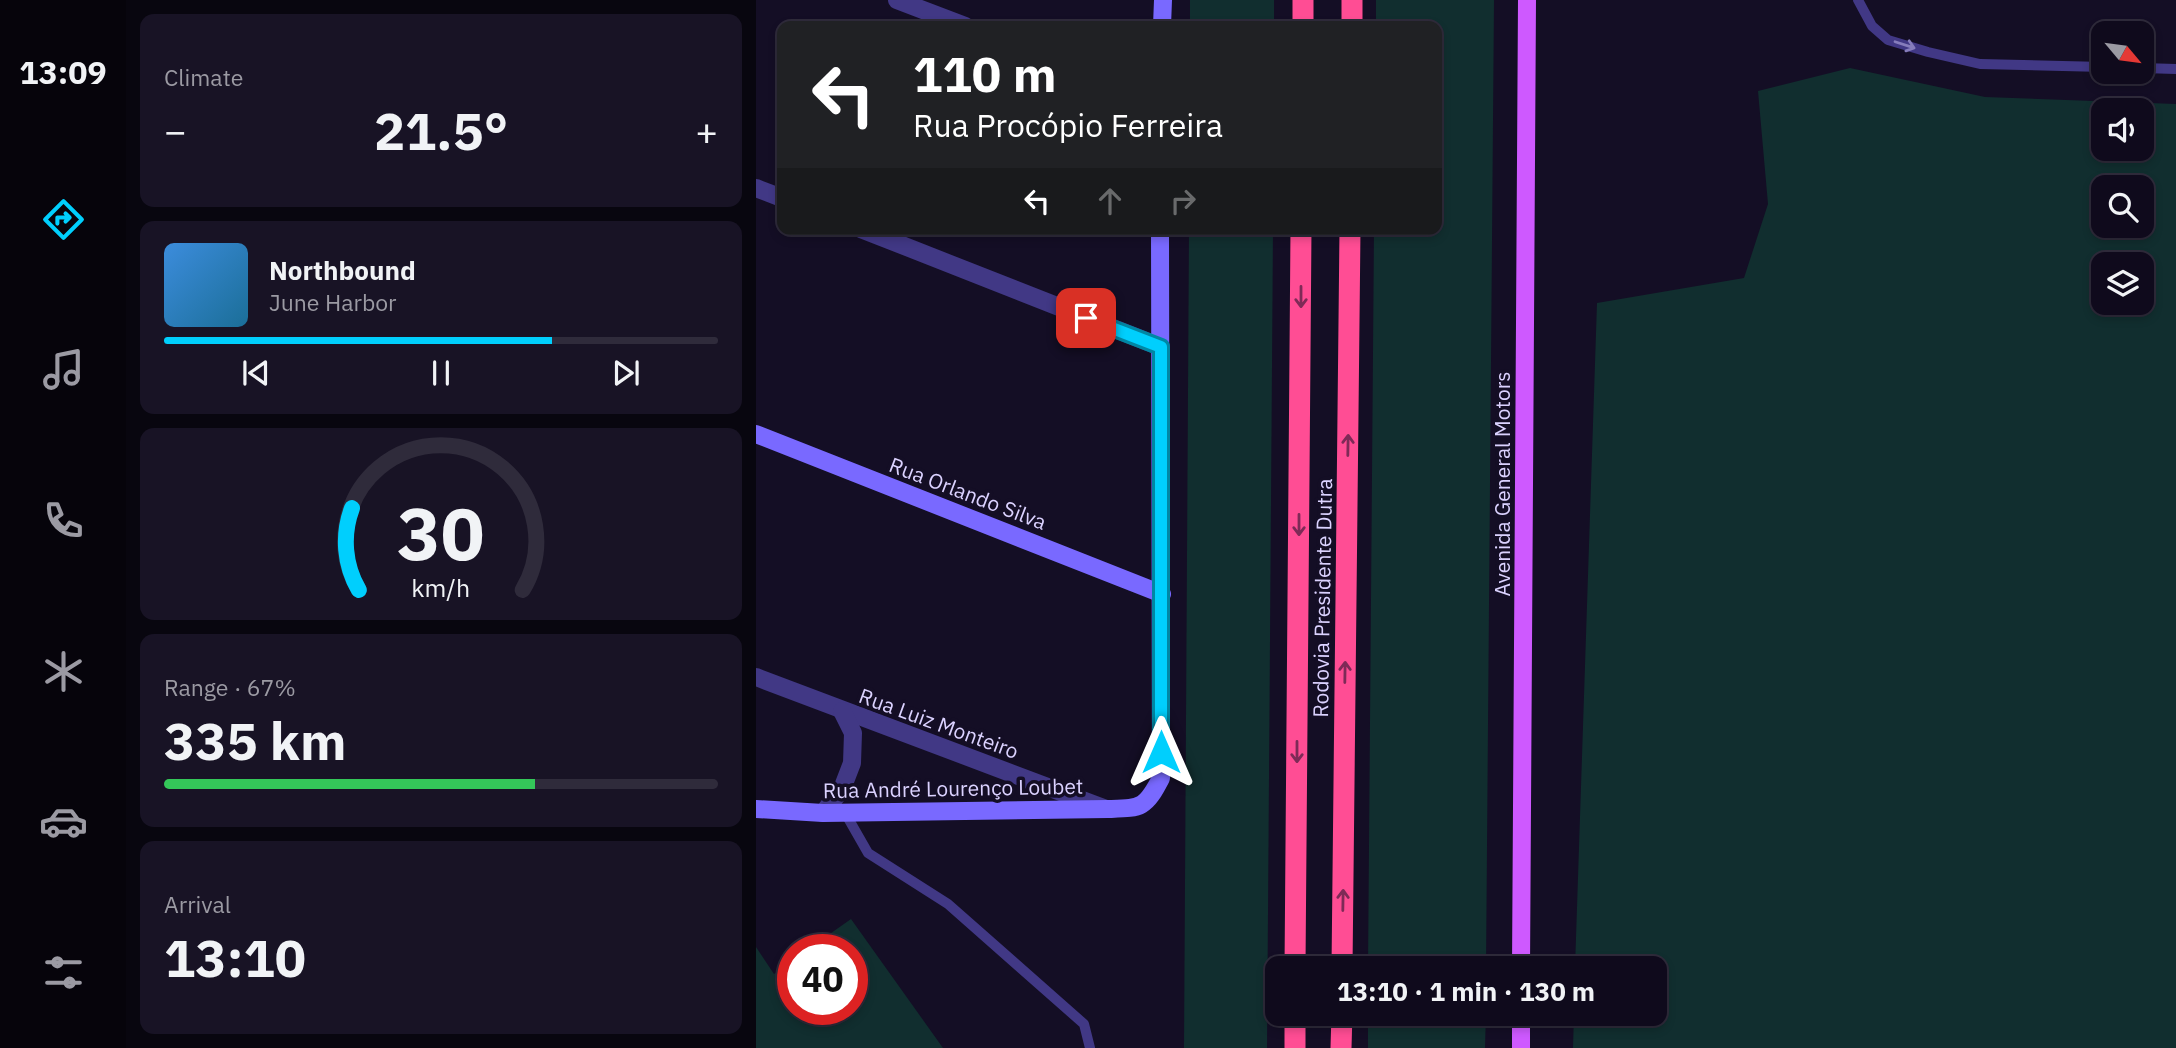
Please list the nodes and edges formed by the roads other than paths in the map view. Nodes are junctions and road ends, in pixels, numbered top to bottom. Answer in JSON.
{"nodes":[{"id":1,"x":897,"y":0,"type":"edge"},
{"id":2,"x":1163,"y":0,"type":"edge"},
{"id":3,"x":1303,"y":0,"type":"edge"},
{"id":4,"x":1352,"y":0,"type":"edge"},
{"id":5,"x":1527,"y":0,"type":"edge"},
{"id":6,"x":1858,"y":0,"type":"edge"},
{"id":7,"x":952,"y":21,"type":"edge"},
{"id":8,"x":1162,"y":21,"type":"edge"},
{"id":9,"x":1303,"y":21,"type":"edge"},
{"id":10,"x":1352,"y":21,"type":"edge"},
{"id":11,"x":2091,"y":67,"type":"edge"},
{"id":12,"x":2154,"y":68,"type":"edge"},
{"id":13,"x":2176,"y":69,"type":"edge"},
{"id":14,"x":756,"y":188,"type":"edge"},
{"id":15,"x":777,"y":196,"type":"edge"},
{"id":16,"x":876,"y":235,"type":"edge"},
{"id":17,"x":1160,"y":235,"type":"edge"},
{"id":18,"x":1301,"y":235,"type":"edge"},
{"id":19,"x":1350,"y":235,"type":"edge"},
{"id":20,"x":1161,"y":347,"type":"junction"},
{"id":21,"x":756,"y":434,"type":"edge"},
{"id":22,"x":1162,"y":594,"type":"junction"},
{"id":23,"x":756,"y":677,"type":"edge"},
{"id":24,"x":842,"y":711,"type":"junction"},
{"id":25,"x":756,"y":809,"type":"edge"},
{"id":26,"x":1108,"y":809,"type":"junction"},
{"id":27,"x":844,"y":811,"type":"junction"},
{"id":28,"x":823,"y":813,"type":"junction"},
{"id":29,"x":1295,"y":956,"type":"edge"},
{"id":30,"x":1342,"y":956,"type":"edge"},
{"id":31,"x":1521,"y":956,"type":"edge"},
{"id":32,"x":1295,"y":1026,"type":"edge"},
{"id":33,"x":1342,"y":1026,"type":"edge"},
{"id":34,"x":1521,"y":1026,"type":"edge"},
{"id":35,"x":1090,"y":1048,"type":"edge"},
{"id":36,"x":1295,"y":1048,"type":"edge"},
{"id":37,"x":1341,"y":1048,"type":"edge"},
{"id":38,"x":1521,"y":1048,"type":"edge"}],
"edges":[{"from":1,"to":7,"type":"street"},
{"from":2,"to":8,"type":"street"},
{"from":3,"to":9,"type":"highway"},
{"from":4,"to":10,"type":"highway"},
{"from":5,"to":31,"type":"main road","name":"Avenida General Motors"},
{"from":6,"to":11,"type":"lane","one_way":true},
{"from":12,"to":13,"type":"lane"},
{"from":14,"to":15,"type":"street"},
{"from":16,"to":20,"type":"street"},
{"from":17,"to":20,"type":"street"},
{"from":18,"to":29,"type":"highway","name":"Rodovia Presidente Dutra","one_way":true},
{"from":30,"to":19,"type":"highway","name":"Rodovia Presidente Dutra","one_way":true},
{"from":20,"to":22,"type":"street"},
{"from":21,"to":22,"type":"street","name":"Rua Orlando Silva"},
{"from":22,"to":26,"type":"street","name":"Rua André Lourenço Loubet"},
{"from":23,"to":24,"type":"street","name":"Rua Luiz Monteiro"},
{"from":24,"to":26,"type":"street","name":"Rua Luiz Monteiro"},
{"from":24,"to":28,"type":"street"},
{"from":25,"to":28,"type":"street","name":"Rua André Lourenço Loubet"},
{"from":26,"to":27,"type":"street","name":"Rua André Lourenço Loubet"},
{"from":27,"to":28,"type":"street","name":"Rua André Lourenço Loubet"},
{"from":27,"to":35,"type":"lane"},
{"from":32,"to":36,"type":"highway"},
{"from":33,"to":37,"type":"highway"},
{"from":34,"to":38,"type":"main road"}]}
